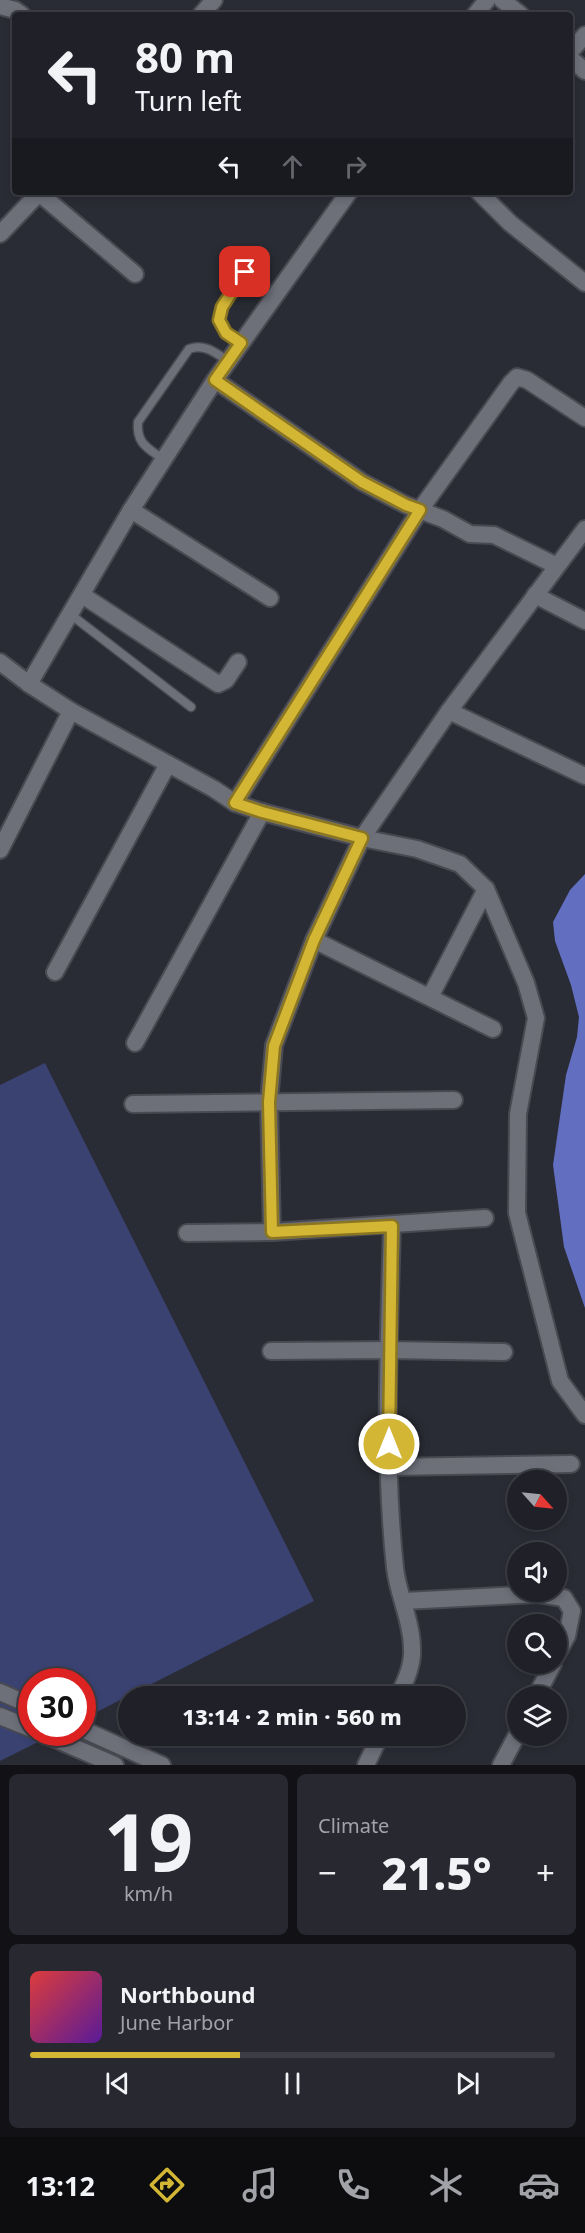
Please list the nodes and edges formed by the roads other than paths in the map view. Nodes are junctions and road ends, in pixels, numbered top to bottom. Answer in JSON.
{"nodes":[{"id":1,"x":214,"y":0,"type":"edge"},
{"id":2,"x":487,"y":0,"type":"edge"},
{"id":3,"x":204,"y":12,"type":"edge"},
{"id":4,"x":477,"y":12,"type":"edge"},
{"id":5,"x":585,"y":35,"type":"edge"},
{"id":6,"x":573,"y":49,"type":"edge"},
{"id":7,"x":573,"y":61,"type":"edge"},
{"id":8,"x":585,"y":71,"type":"edge"},
{"id":9,"x":38,"y":195,"type":"edge"},
{"id":10,"x":42,"y":195,"type":"edge"},
{"id":11,"x":347,"y":195,"type":"edge"},
{"id":12,"x":482,"y":195,"type":"edge"},
{"id":13,"x":0,"y":234,"type":"edge"},
{"id":14,"x":257,"y":254,"type":"dead end"},
{"id":15,"x":135,"y":274,"type":"dead end"},
{"id":16,"x":585,"y":283,"type":"edge"},
{"id":17,"x":241,"y":343,"type":"junction"},
{"id":18,"x":228,"y":361,"type":"junction"},
{"id":19,"x":215,"y":380,"type":"junction"},
{"id":20,"x":585,"y":418,"type":"edge"},
{"id":21,"x":164,"y":460,"type":"junction"},
{"id":22,"x":131,"y":510,"type":"junction"},
{"id":23,"x":420,"y":510,"type":"junction"},
{"id":24,"x":585,"y":529,"type":"edge"},
{"id":25,"x":557,"y":566,"type":"junction"},
{"id":26,"x":82,"y":595,"type":"junction"},
{"id":27,"x":535,"y":595,"type":"junction"},
{"id":28,"x":270,"y":598,"type":"dead end"},
{"id":29,"x":70,"y":614,"type":"junction"},
{"id":30,"x":585,"y":621,"type":"edge"},
{"id":31,"x":0,"y":662,"type":"edge"},
{"id":32,"x":238,"y":662,"type":"dead end"},
{"id":33,"x":29,"y":684,"type":"junction"},
{"id":34,"x":191,"y":707,"type":"dead end"},
{"id":35,"x":71,"y":711,"type":"junction"},
{"id":36,"x":449,"y":711,"type":"junction"},
{"id":37,"x":168,"y":764,"type":"junction"},
{"id":38,"x":585,"y":776,"type":"edge"},
{"id":39,"x":235,"y":803,"type":"junction"},
{"id":40,"x":262,"y":812,"type":"junction"},
{"id":41,"x":362,"y":838,"type":"junction"},
{"id":42,"x":0,"y":850,"type":"edge"},
{"id":43,"x":486,"y":889,"type":"junction"},
{"id":44,"x":314,"y":940,"type":"junction"},
{"id":45,"x":54,"y":972,"type":"dead end"},
{"id":46,"x":430,"y":997,"type":"junction"},
{"id":47,"x":493,"y":1029,"type":"dead end"},
{"id":48,"x":135,"y":1043,"type":"dead end"},
{"id":49,"x":454,"y":1100,"type":"dead end"},
{"id":50,"x":269,"y":1102,"type":"junction"},
{"id":51,"x":134,"y":1104,"type":"dead end"},
{"id":52,"x":485,"y":1218,"type":"dead end"},
{"id":53,"x":392,"y":1226,"type":"junction"},
{"id":54,"x":272,"y":1232,"type":"junction"},
{"id":55,"x":187,"y":1233,"type":"dead end"},
{"id":56,"x":389,"y":1350,"type":"junction"},
{"id":57,"x":271,"y":1351,"type":"dead end"},
{"id":58,"x":504,"y":1352,"type":"dead end"},
{"id":59,"x":585,"y":1415,"type":"edge"},
{"id":60,"x":571,"y":1464,"type":"dead end"},
{"id":61,"x":389,"y":1467,"type":"junction"},
{"id":62,"x":404,"y":1601,"type":"junction"},
{"id":63,"x":567,"y":1636,"type":"edge"},
{"id":64,"x":403,"y":1686,"type":"edge"},
{"id":65,"x":0,"y":1692,"type":"edge"},
{"id":66,"x":18,"y":1700,"type":"edge"},
{"id":67,"x":0,"y":1716,"type":"edge"},
{"id":68,"x":18,"y":1723,"type":"edge"},
{"id":69,"x":96,"y":1735,"type":"edge"},
{"id":70,"x":105,"y":1739,"type":"junction"},
{"id":71,"x":71,"y":1746,"type":"edge"},
{"id":72,"x":375,"y":1746,"type":"edge"},
{"id":73,"x":511,"y":1746,"type":"edge"},
{"id":74,"x":96,"y":1757,"type":"junction"},
{"id":75,"x":115,"y":1765,"type":"edge"},
{"id":76,"x":162,"y":1765,"type":"edge"},
{"id":77,"x":366,"y":1765,"type":"edge"},
{"id":78,"x":501,"y":1765,"type":"edge"}],
"edges":[{"from":1,"to":3,"type":"street"},
{"from":2,"to":4,"type":"street"},
{"from":5,"to":6,"type":"street"},
{"from":7,"to":8,"type":"street"},
{"from":9,"to":13,"type":"street"},
{"from":10,"to":15,"type":"street"},
{"from":11,"to":17,"type":"street"},
{"from":12,"to":16,"type":"street"},
{"from":14,"to":17,"type":"lane"},
{"from":17,"to":18,"type":"street"},
{"from":18,"to":19,"type":"street"},
{"from":18,"to":21,"type":"lane"},
{"from":19,"to":21,"type":"street"},
{"from":19,"to":23,"type":"street"},
{"from":20,"to":23,"type":"street"},
{"from":21,"to":22,"type":"street"},
{"from":22,"to":26,"type":"street"},
{"from":22,"to":28,"type":"street"},
{"from":23,"to":25,"type":"street"},
{"from":23,"to":39,"type":"street"},
{"from":24,"to":25,"type":"street"},
{"from":25,"to":27,"type":"street"},
{"from":26,"to":29,"type":"street"},
{"from":26,"to":32,"type":"street"},
{"from":27,"to":30,"type":"street"},
{"from":27,"to":36,"type":"street"},
{"from":29,"to":33,"type":"street"},
{"from":29,"to":34,"type":"lane"},
{"from":31,"to":33,"type":"street"},
{"from":33,"to":35,"type":"street"},
{"from":35,"to":37,"type":"street"},
{"from":35,"to":42,"type":"street"},
{"from":36,"to":38,"type":"street"},
{"from":36,"to":41,"type":"street"},
{"from":37,"to":39,"type":"street"},
{"from":37,"to":45,"type":"street"},
{"from":39,"to":40,"type":"street"},
{"from":40,"to":41,"type":"street"},
{"from":40,"to":48,"type":"street"},
{"from":41,"to":43,"type":"street"},
{"from":41,"to":44,"type":"street"},
{"from":43,"to":46,"type":"street"},
{"from":43,"to":59,"type":"street"},
{"from":44,"to":46,"type":"street"},
{"from":44,"to":50,"type":"street"},
{"from":46,"to":47,"type":"street"},
{"from":49,"to":50,"type":"street"},
{"from":50,"to":51,"type":"street"},
{"from":50,"to":54,"type":"street"},
{"from":52,"to":53,"type":"street"},
{"from":53,"to":54,"type":"street"},
{"from":53,"to":56,"type":"street"},
{"from":54,"to":55,"type":"street"},
{"from":56,"to":57,"type":"street"},
{"from":56,"to":58,"type":"street"},
{"from":56,"to":61,"type":"street"},
{"from":60,"to":61,"type":"street"},
{"from":61,"to":62,"type":"street"},
{"from":62,"to":63,"type":"street"},
{"from":62,"to":64,"type":"street"},
{"from":65,"to":66,"type":"street"},
{"from":67,"to":68,"type":"street"},
{"from":69,"to":70,"type":"street"},
{"from":70,"to":74,"type":"street"},
{"from":70,"to":76,"type":"street"},
{"from":71,"to":74,"type":"street"},
{"from":72,"to":77,"type":"street"},
{"from":73,"to":78,"type":"street"},
{"from":74,"to":75,"type":"street"}]}
